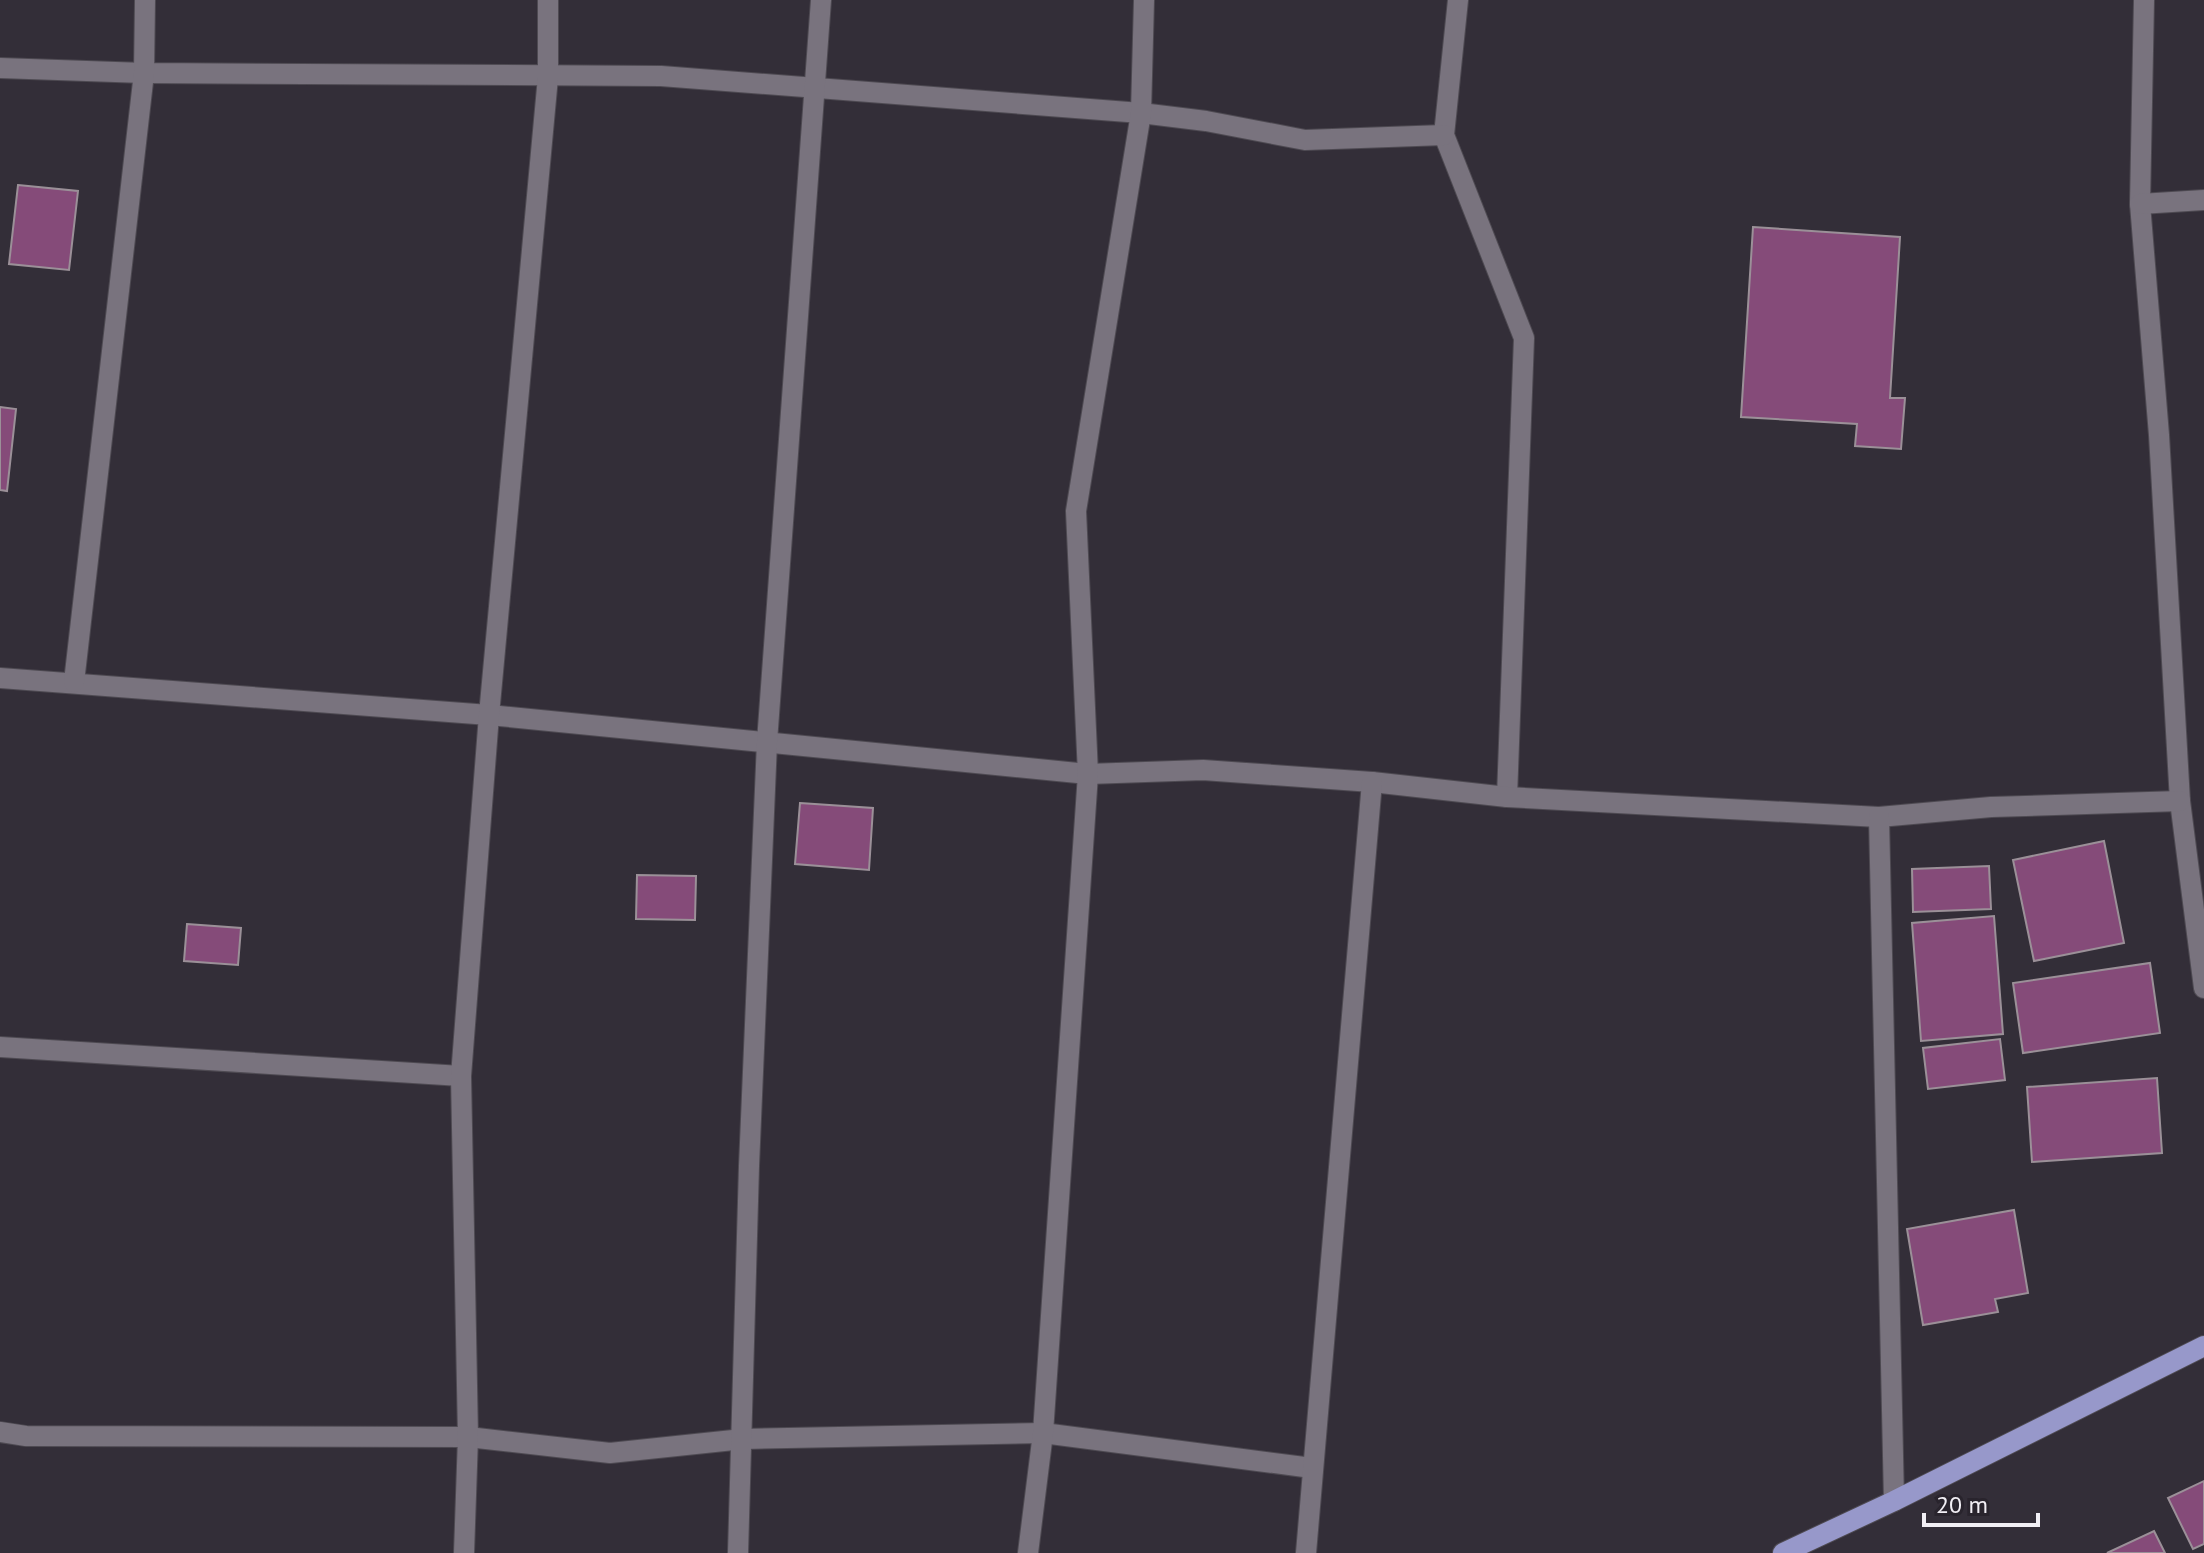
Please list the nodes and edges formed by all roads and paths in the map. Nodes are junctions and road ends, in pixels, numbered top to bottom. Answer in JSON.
{"nodes":[{"id":1,"x":145,"y":0,"type":"edge"},
{"id":2,"x":548,"y":0,"type":"edge"},
{"id":3,"x":821,"y":0,"type":"edge"},
{"id":4,"x":1144,"y":0,"type":"edge"},
{"id":5,"x":1458,"y":0,"type":"edge"},
{"id":6,"x":2144,"y":0,"type":"edge"},
{"id":7,"x":0,"y":68,"type":"edge"},
{"id":8,"x":144,"y":73,"type":"junction"},
{"id":9,"x":548,"y":77,"type":"junction"},
{"id":10,"x":815,"y":90,"type":"junction"},
{"id":11,"x":1141,"y":113,"type":"junction"},
{"id":12,"x":1444,"y":135,"type":"junction"},
{"id":13,"x":2204,"y":200,"type":"edge"},
{"id":14,"x":2140,"y":204,"type":"junction"},
{"id":15,"x":0,"y":678,"type":"edge"},
{"id":16,"x":74,"y":682,"type":"junction"},
{"id":17,"x":489,"y":715,"type":"junction"},
{"id":18,"x":767,"y":742,"type":"junction"},
{"id":19,"x":1088,"y":774,"type":"junction"},
{"id":20,"x":1372,"y":782,"type":"junction"},
{"id":21,"x":1507,"y":797,"type":"junction"},
{"id":22,"x":2180,"y":801,"type":"junction"},
{"id":23,"x":1879,"y":817,"type":"junction"},
{"id":24,"x":2204,"y":988,"type":"edge"},
{"id":25,"x":0,"y":1047,"type":"edge"},
{"id":26,"x":461,"y":1076,"type":"junction"},
{"id":27,"x":2204,"y":1346,"type":"edge"},
{"id":28,"x":0,"y":1432,"type":"edge"},
{"id":29,"x":1043,"y":1433,"type":"junction"},
{"id":30,"x":468,"y":1437,"type":"junction"},
{"id":31,"x":743,"y":1439,"type":"junction"},
{"id":32,"x":1312,"y":1468,"type":"junction"},
{"id":33,"x":1894,"y":1501,"type":"junction"},
{"id":34,"x":464,"y":1553,"type":"edge"},
{"id":35,"x":738,"y":1553,"type":"edge"},
{"id":36,"x":1028,"y":1553,"type":"edge"},
{"id":37,"x":1306,"y":1553,"type":"edge"},
{"id":38,"x":1783,"y":1553,"type":"edge"}],
"edges":[{"from":1,"to":8,"type":"street"},
{"from":2,"to":9,"type":"street"},
{"from":3,"to":10,"type":"street"},
{"from":4,"to":11,"type":"street"},
{"from":5,"to":12,"type":"street"},
{"from":6,"to":14,"type":"street"},
{"from":7,"to":8,"type":"street"},
{"from":8,"to":9,"type":"street"},
{"from":8,"to":16,"type":"street"},
{"from":9,"to":10,"type":"street"},
{"from":9,"to":17,"type":"street"},
{"from":10,"to":11,"type":"street"},
{"from":10,"to":18,"type":"street"},
{"from":11,"to":12,"type":"street"},
{"from":11,"to":19,"type":"street"},
{"from":12,"to":21,"type":"street"},
{"from":13,"to":14,"type":"street"},
{"from":14,"to":22,"type":"street"},
{"from":15,"to":16,"type":"street"},
{"from":16,"to":17,"type":"street"},
{"from":17,"to":18,"type":"street"},
{"from":17,"to":26,"type":"street"},
{"from":18,"to":19,"type":"street"},
{"from":18,"to":31,"type":"street"},
{"from":19,"to":20,"type":"street"},
{"from":19,"to":29,"type":"street"},
{"from":20,"to":21,"type":"street"},
{"from":20,"to":32,"type":"street"},
{"from":21,"to":23,"type":"street"},
{"from":22,"to":23,"type":"street"},
{"from":22,"to":24,"type":"street"},
{"from":23,"to":33,"type":"street"},
{"from":25,"to":26,"type":"street"},
{"from":26,"to":30,"type":"street"},
{"from":27,"to":33,"type":"main road"},
{"from":28,"to":30,"type":"street"},
{"from":29,"to":31,"type":"street"},
{"from":29,"to":32,"type":"street"},
{"from":29,"to":36,"type":"street"},
{"from":30,"to":31,"type":"street"},
{"from":30,"to":34,"type":"street"},
{"from":31,"to":35,"type":"street"},
{"from":32,"to":37,"type":"street"},
{"from":33,"to":38,"type":"main road"}]}
